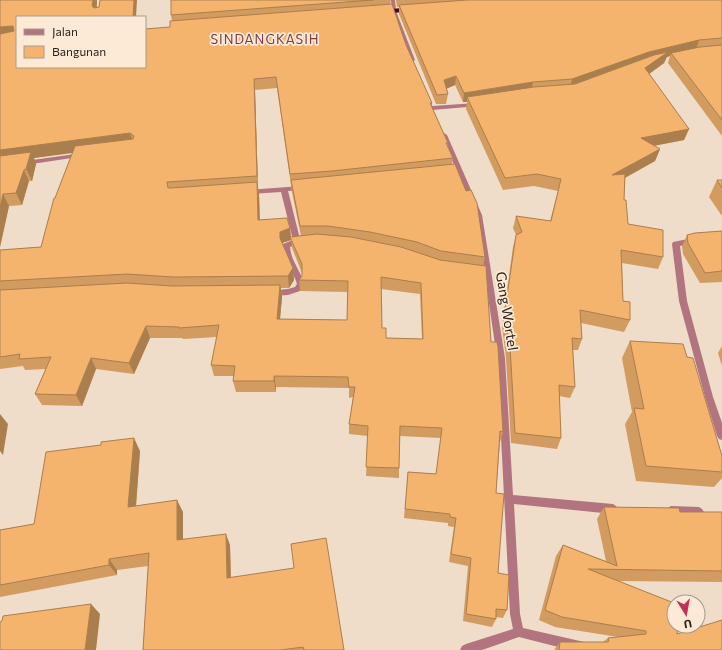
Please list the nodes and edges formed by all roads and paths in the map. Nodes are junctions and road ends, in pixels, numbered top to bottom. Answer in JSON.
{"nodes":[{"id":1,"x":393,"y":0,"type":"edge"},
{"id":2,"x":425,"y":9,"type":"edge"},
{"id":3,"x":394,"y":11,"type":"junction"},
{"id":4,"x":370,"y":13,"type":"edge"},
{"id":5,"x":416,"y":68,"type":"edge"},
{"id":6,"x":484,"y":104,"type":"edge"},
{"id":7,"x":432,"y":108,"type":"edge"},
{"id":8,"x":441,"y":127,"type":"edge"},
{"id":9,"x":87,"y":154,"type":"edge"},
{"id":10,"x":15,"y":164,"type":"edge"},
{"id":11,"x":305,"y":188,"type":"edge"},
{"id":12,"x":284,"y":190,"type":"junction"},
{"id":13,"x":245,"y":192,"type":"edge"},
{"id":14,"x":702,"y":239,"type":"edge"},
{"id":15,"x":311,"y":241,"type":"edge"},
{"id":16,"x":297,"y":242,"type":"junction"},
{"id":17,"x":264,"y":293,"type":"edge"},
{"id":18,"x":722,"y":436,"type":"edge"},
{"id":19,"x":510,"y":500,"type":"junction"},
{"id":20,"x":624,"y":510,"type":"edge"},
{"id":21,"x":662,"y":511,"type":"edge"},
{"id":22,"x":707,"y":512,"type":"edge"},
{"id":23,"x":519,"y":632,"type":"junction"},
{"id":24,"x":466,"y":650,"type":"edge"},
{"id":25,"x":594,"y":650,"type":"edge"}],
"edges":[{"from":1,"to":3,"type":"street"},
{"from":2,"to":3,"type":"highway"},
{"from":3,"to":4,"type":"highway"},
{"from":3,"to":5,"type":"street"},
{"from":6,"to":7,"type":"street"},
{"from":8,"to":19,"type":"street","name":"Gang Wortel"},
{"from":9,"to":10,"type":"street"},
{"from":11,"to":12,"type":"street"},
{"from":12,"to":13,"type":"street"},
{"from":12,"to":16,"type":"street"},
{"from":14,"to":18,"type":"street"},
{"from":15,"to":16,"type":"street"},
{"from":16,"to":17,"type":"street"},
{"from":19,"to":20,"type":"street"},
{"from":19,"to":23,"type":"street","name":"Gang Wortel"},
{"from":21,"to":22,"type":"street"},
{"from":23,"to":24,"type":"street"},
{"from":23,"to":25,"type":"street"}]}
